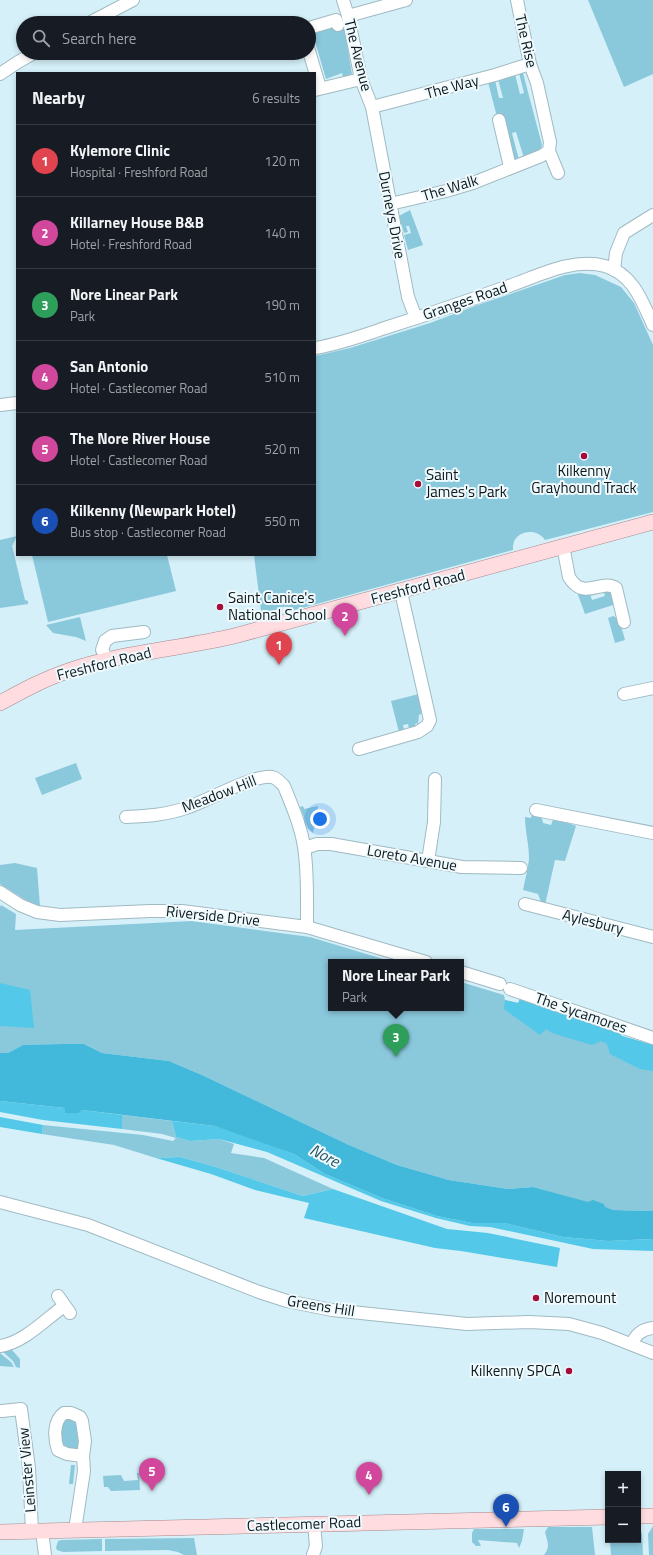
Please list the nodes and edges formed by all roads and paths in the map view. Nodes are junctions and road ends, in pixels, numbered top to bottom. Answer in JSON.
{"nodes":[{"id":1,"x":133,"y":0,"type":"edge"},
{"id":2,"x":343,"y":0,"type":"edge"},
{"id":3,"x":406,"y":0,"type":"edge"},
{"id":4,"x":516,"y":0,"type":"edge"},
{"id":5,"x":102,"y":16,"type":"edge"},
{"id":6,"x":348,"y":16,"type":"junction"},
{"id":7,"x":338,"y":25,"type":"dead end"},
{"id":8,"x":316,"y":26,"type":"edge"},
{"id":9,"x":22,"y":60,"type":"edge"},
{"id":10,"x":311,"y":60,"type":"edge"},
{"id":11,"x":530,"y":64,"type":"junction"},
{"id":12,"x":314,"y":72,"type":"edge"},
{"id":13,"x":0,"y":74,"type":"edge"},
{"id":14,"x":361,"y":79,"type":"junction"},
{"id":15,"x":318,"y":89,"type":"edge"},
{"id":16,"x":372,"y":109,"type":"junction"},
{"id":17,"x":499,"y":120,"type":"dead end"},
{"id":18,"x":549,"y":151,"type":"junction"},
{"id":19,"x":510,"y":167,"type":"junction"},
{"id":20,"x":558,"y":173,"type":"dead end"},
{"id":21,"x":390,"y":204,"type":"junction"},
{"id":22,"x":653,"y":215,"type":"edge"},
{"id":23,"x":614,"y":270,"type":"junction"},
{"id":24,"x":416,"y":318,"type":"junction"},
{"id":25,"x":653,"y":325,"type":"edge"},
{"id":26,"x":316,"y":348,"type":"edge"},
{"id":27,"x":16,"y":403,"type":"edge"},
{"id":28,"x":0,"y":405,"type":"edge"},
{"id":29,"x":653,"y":522,"type":"edge"},
{"id":30,"x":563,"y":546,"type":"junction"},
{"id":31,"x":401,"y":592,"type":"junction"},
{"id":32,"x":624,"y":622,"type":"dead end"},
{"id":33,"x":144,"y":632,"type":"dead end"},
{"id":34,"x":108,"y":660,"type":"junction"},
{"id":35,"x":653,"y":688,"type":"edge"},
{"id":36,"x":624,"y":694,"type":"dead end"},
{"id":37,"x":0,"y":703,"type":"edge"},
{"id":38,"x":358,"y":749,"type":"dead end"},
{"id":39,"x":435,"y":779,"type":"dead end"},
{"id":40,"x":536,"y":810,"type":"dead end"},
{"id":41,"x":126,"y":817,"type":"dead end"},
{"id":42,"x":653,"y":833,"type":"edge"},
{"id":43,"x":305,"y":848,"type":"junction"},
{"id":44,"x":428,"y":861,"type":"junction"},
{"id":45,"x":521,"y":868,"type":"dead end"},
{"id":46,"x":0,"y":892,"type":"edge"},
{"id":47,"x":531,"y":902,"type":"dead end"},
{"id":48,"x":307,"y":927,"type":"junction"},
{"id":49,"x":653,"y":937,"type":"edge"},
{"id":50,"x":416,"y":959,"type":"edge"},
{"id":51,"x":464,"y":973,"type":"edge"},
{"id":52,"x":653,"y":1038,"type":"edge"},
{"id":53,"x":0,"y":1202,"type":"edge"},
{"id":54,"x":64,"y":1305,"type":"dead end"},
{"id":55,"x":653,"y":1328,"type":"edge"},
{"id":56,"x":632,"y":1344,"type":"junction"},
{"id":57,"x":0,"y":1346,"type":"edge"},
{"id":58,"x":653,"y":1353,"type":"edge"},
{"id":59,"x":2,"y":1411,"type":"dead end"},
{"id":60,"x":83,"y":1458,"type":"dead end"},
{"id":61,"x":641,"y":1516,"type":"edge"},
{"id":62,"x":653,"y":1516,"type":"edge"},
{"id":63,"x":605,"y":1517,"type":"edge"},
{"id":64,"x":314,"y":1524,"type":"junction"},
{"id":65,"x":75,"y":1530,"type":"junction"},
{"id":66,"x":37,"y":1531,"type":"junction"},
{"id":67,"x":0,"y":1532,"type":"edge"},
{"id":68,"x":45,"y":1555,"type":"edge"},
{"id":69,"x":313,"y":1555,"type":"edge"}],
"edges":[{"from":1,"to":5,"type":"street"},
{"from":2,"to":6,"type":"street","name":"The Avenue"},
{"from":3,"to":6,"type":"street"},
{"from":4,"to":11,"type":"street","name":"The Rise"},
{"from":6,"to":14,"type":"street","name":"The Avenue"},
{"from":7,"to":8,"type":"street"},
{"from":9,"to":13,"type":"street"},
{"from":10,"to":12,"type":"street"},
{"from":11,"to":16,"type":"street","name":"The Way"},
{"from":11,"to":18,"type":"street","name":"The Rise"},
{"from":14,"to":15,"type":"street"},
{"from":14,"to":16,"type":"street","name":"The Avenue"},
{"from":16,"to":21,"type":"street","name":"Durneys Drive"},
{"from":17,"to":19,"type":"street"},
{"from":18,"to":19,"type":"street","name":"The Walk"},
{"from":18,"to":20,"type":"street","name":"The Rise"},
{"from":19,"to":21,"type":"street","name":"The Walk"},
{"from":21,"to":24,"type":"street","name":"Durneys Drive"},
{"from":22,"to":23,"type":"street"},
{"from":23,"to":24,"type":"street","name":"Granges Road"},
{"from":23,"to":25,"type":"street"},
{"from":24,"to":26,"type":"street","name":"Granges Road"},
{"from":27,"to":28,"type":"street"},
{"from":29,"to":30,"type":"main road","name":"Freshford Road"},
{"from":30,"to":31,"type":"main road","name":"Freshford Road"},
{"from":30,"to":32,"type":"street"},
{"from":31,"to":34,"type":"main road","name":"Freshford Road"},
{"from":31,"to":38,"type":"street"},
{"from":33,"to":34,"type":"street"},
{"from":34,"to":37,"type":"main road","name":"Freshford Road"},
{"from":35,"to":36,"type":"street"},
{"from":39,"to":44,"type":"street"},
{"from":40,"to":42,"type":"street"},
{"from":41,"to":43,"type":"street","name":"Meadow Hill"},
{"from":43,"to":44,"type":"street","name":"Loreto Avenue"},
{"from":43,"to":48,"type":"street","name":"Meadow Hill"},
{"from":44,"to":45,"type":"street","name":"Loreto Avenue"},
{"from":46,"to":48,"type":"street","name":"Riverside Drive"},
{"from":47,"to":49,"type":"street","name":"Aylesbury"},
{"from":48,"to":50,"type":"street","name":"Riverside Drive"},
{"from":51,"to":52,"type":"street","name":"The Sycamores"},
{"from":53,"to":56,"type":"street","name":"Greens Hill"},
{"from":54,"to":57,"type":"street"},
{"from":55,"to":56,"type":"street"},
{"from":56,"to":58,"type":"street","name":"Greens Hill"},
{"from":59,"to":66,"type":"street","name":"Leinster View"},
{"from":60,"to":65,"type":"street"},
{"from":61,"to":62,"type":"main road"},
{"from":63,"to":64,"type":"main road","name":"Castlecomer Road"},
{"from":64,"to":65,"type":"main road","name":"Castlecomer Road"},
{"from":64,"to":69,"type":"street"},
{"from":65,"to":66,"type":"main road","name":"Castlecomer Road"},
{"from":66,"to":67,"type":"main road","name":"Castlecomer Road"},
{"from":66,"to":68,"type":"street","name":"Leinster View"}]}
